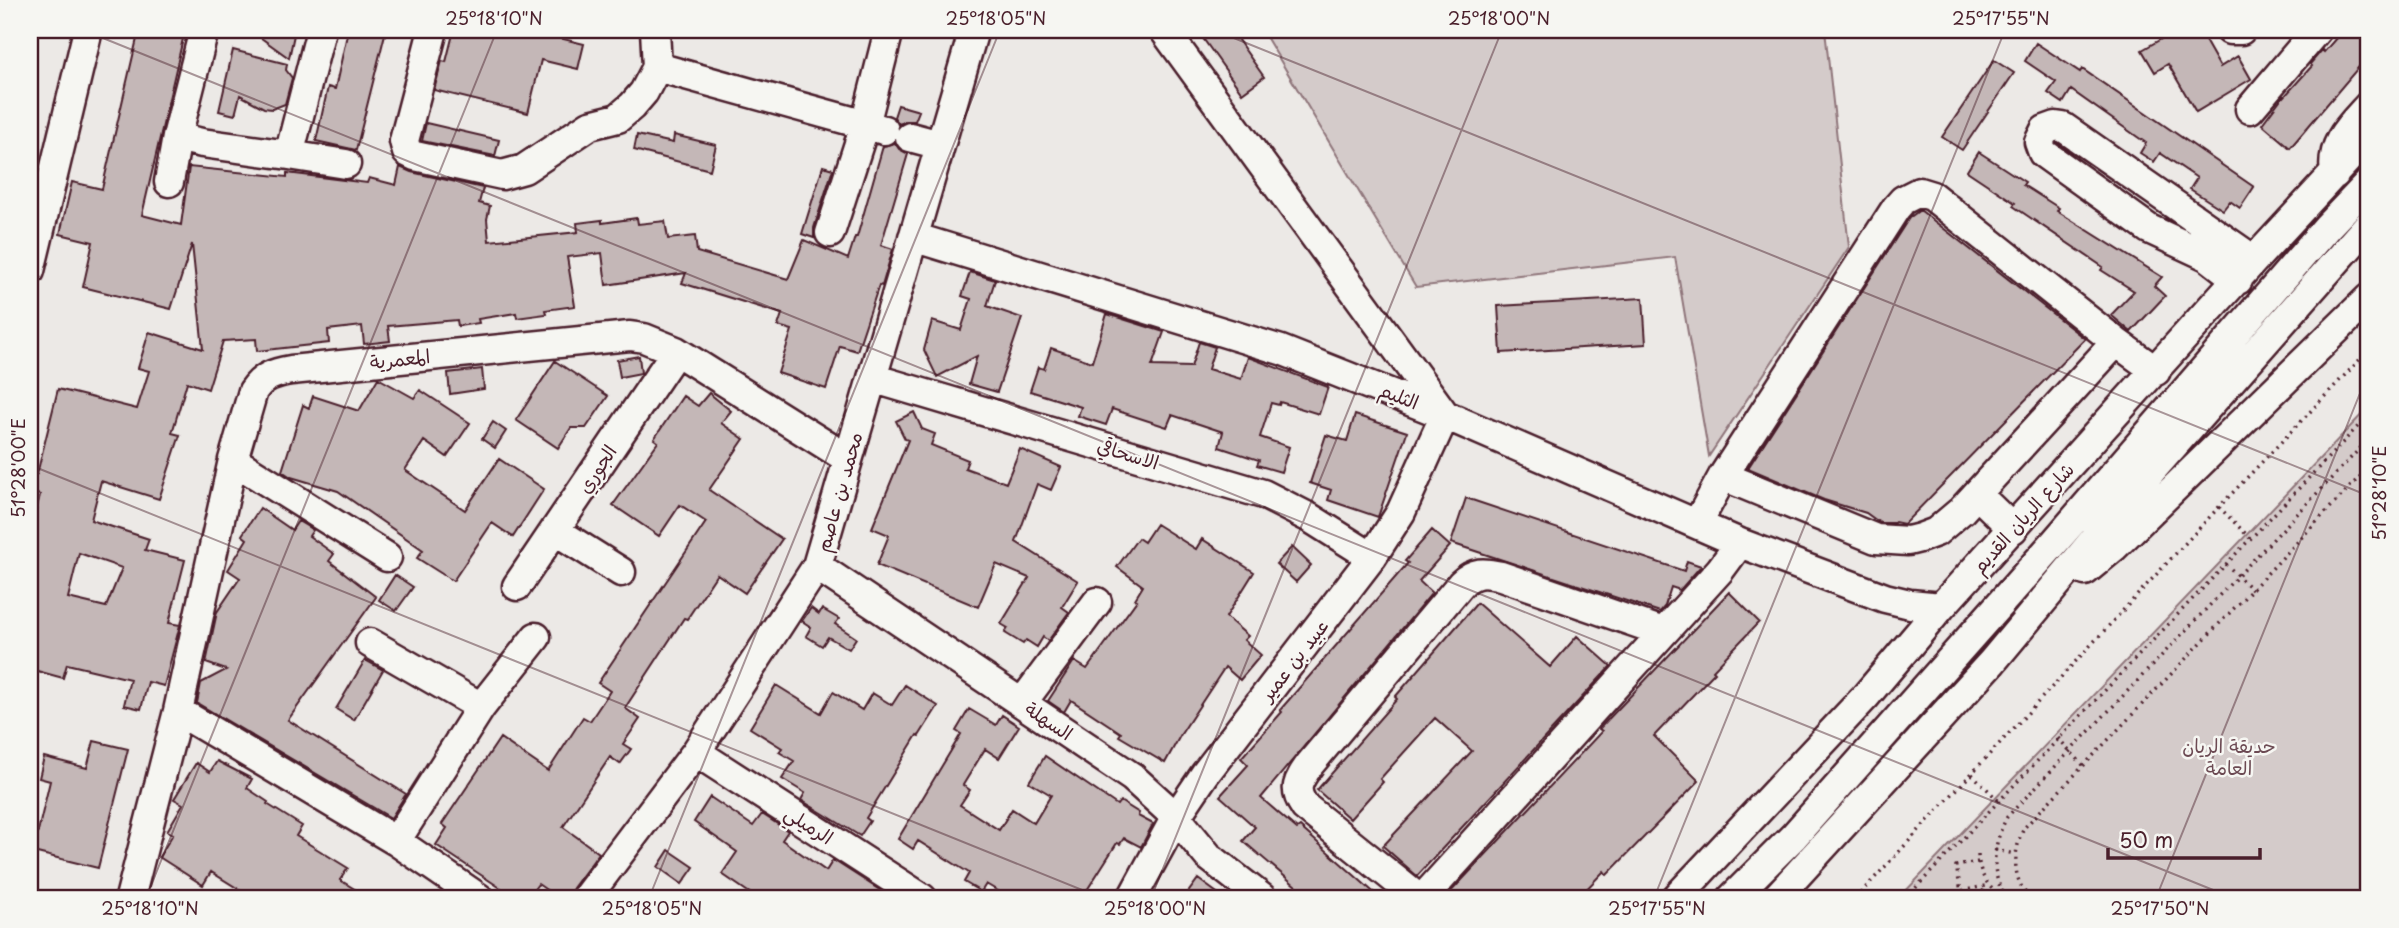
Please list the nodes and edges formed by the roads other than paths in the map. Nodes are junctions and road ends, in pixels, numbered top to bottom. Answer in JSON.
{"nodes":[{"id":1,"x":88,"y":30,"type":"edge"},
{"id":2,"x":204,"y":30,"type":"edge"},
{"id":3,"x":321,"y":30,"type":"edge"},
{"id":4,"x":433,"y":30,"type":"edge"},
{"id":5,"x":655,"y":30,"type":"edge"},
{"id":6,"x":889,"y":30,"type":"edge"},
{"id":7,"x":974,"y":30,"type":"edge"},
{"id":8,"x":1164,"y":30,"type":"edge"},
{"id":9,"x":2230,"y":30,"type":"edge"},
{"id":10,"x":2241,"y":30,"type":"edge"},
{"id":11,"x":2317,"y":30,"type":"edge"},
{"id":12,"x":657,"y":67,"type":"junction"},
{"id":13,"x":2369,"y":105,"type":"edge"},
{"id":14,"x":2250,"y":109,"type":"dead end"},
{"id":15,"x":886,"y":131,"type":"junction"},
{"id":16,"x":177,"y":137,"type":"junction"},
{"id":17,"x":2367,"y":141,"type":"edge"},
{"id":18,"x":940,"y":145,"type":"junction"},
{"id":19,"x":289,"y":155,"type":"junction"},
{"id":20,"x":346,"y":164,"type":"dead end"},
{"id":21,"x":2335,"y":174,"type":"junction"},
{"id":22,"x":169,"y":182,"type":"dead end"},
{"id":23,"x":2369,"y":183,"type":"edge"},
{"id":24,"x":2369,"y":224,"type":"edge"},
{"id":25,"x":2189,"y":231,"type":"junction"},
{"id":26,"x":830,"y":233,"type":"dead end"},
{"id":27,"x":914,"y":237,"type":"junction"},
{"id":28,"x":2246,"y":270,"type":"junction"},
{"id":29,"x":30,"y":271,"type":"edge"},
{"id":30,"x":2369,"y":298,"type":"edge"},
{"id":31,"x":2116,"y":342,"type":"junction"},
{"id":32,"x":676,"y":351,"type":"junction"},
{"id":33,"x":2156,"y":371,"type":"junction"},
{"id":34,"x":872,"y":378,"type":"junction"},
{"id":35,"x":1445,"y":415,"type":"junction"},
{"id":36,"x":848,"y":459,"type":"junction"},
{"id":37,"x":233,"y":460,"type":"junction"},
{"id":38,"x":1723,"y":476,"type":"junction"},
{"id":39,"x":1977,"y":494,"type":"junction"},
{"id":40,"x":1697,"y":524,"type":"junction"},
{"id":41,"x":2013,"y":529,"type":"junction"},
{"id":42,"x":556,"y":531,"type":"junction"},
{"id":43,"x":1740,"y":543,"type":"junction"},
{"id":44,"x":2054,"y":543,"type":"junction"},
{"id":45,"x":387,"y":557,"type":"dead end"},
{"id":46,"x":1372,"y":558,"type":"junction"},
{"id":47,"x":817,"y":566,"type":"junction"},
{"id":48,"x":621,"y":572,"type":"dead end"},
{"id":49,"x":1969,"y":577,"type":"junction"},
{"id":50,"x":517,"y":586,"type":"dead end"},
{"id":51,"x":1871,"y":593,"type":"junction"},
{"id":52,"x":1097,"y":602,"type":"dead end"},
{"id":53,"x":1941,"y":607,"type":"junction"},
{"id":54,"x":2029,"y":618,"type":"junction"},
{"id":55,"x":1663,"y":632,"type":"junction"},
{"id":56,"x":536,"y":636,"type":"dead end"},
{"id":57,"x":370,"y":643,"type":"dead end"},
{"id":58,"x":1904,"y":650,"type":"junction"},
{"id":59,"x":1022,"y":703,"type":"junction"},
{"id":60,"x":481,"y":707,"type":"junction"},
{"id":61,"x":178,"y":710,"type":"junction"},
{"id":62,"x":1835,"y":730,"type":"junction"},
{"id":63,"x":696,"y":752,"type":"junction"},
{"id":64,"x":1176,"y":817,"type":"junction"},
{"id":65,"x":1794,"y":836,"type":"junction"},
{"id":66,"x":397,"y":841,"type":"junction"},
{"id":67,"x":1802,"y":870,"type":"junction"},
{"id":68,"x":130,"y":898,"type":"edge"},
{"id":69,"x":479,"y":898,"type":"edge"},
{"id":70,"x":586,"y":898,"type":"edge"},
{"id":71,"x":922,"y":898,"type":"edge"},
{"id":72,"x":1132,"y":898,"type":"edge"},
{"id":73,"x":1262,"y":898,"type":"edge"},
{"id":74,"x":1420,"y":898,"type":"edge"},
{"id":75,"x":1676,"y":898,"type":"edge"},
{"id":76,"x":1732,"y":898,"type":"edge"},
{"id":77,"x":1776,"y":898,"type":"edge"},
{"id":78,"x":1798,"y":898,"type":"edge"}],
"edges":[{"from":1,"to":29,"type":"street"},
{"from":2,"to":16,"type":"street"},
{"from":3,"to":19,"type":"street"},
{"from":4,"to":12,"type":"street"},
{"from":5,"to":12,"type":"street"},
{"from":6,"to":15,"type":"street"},
{"from":7,"to":18,"type":"street","name":"محمد بن عاصم"},
{"from":8,"to":35,"type":"street"},
{"from":9,"to":10,"type":"street"},
{"from":11,"to":14,"type":"street"},
{"from":12,"to":15,"type":"street"},
{"from":13,"to":21,"type":"street"},
{"from":15,"to":18,"type":"street"},
{"from":15,"to":26,"type":"street"},
{"from":16,"to":19,"type":"street"},
{"from":16,"to":22,"type":"street"},
{"from":17,"to":21,"type":"street","name":"شارع الريان القديم"},
{"from":18,"to":27,"type":"street","name":"محمد بن عاصم"},
{"from":19,"to":20,"type":"street"},
{"from":21,"to":28,"type":"street","name":"شارع الريان القديم"},
{"from":23,"to":44,"type":"street","name":"شارع الريان القديم"},
{"from":24,"to":54,"type":"street"},
{"from":25,"to":25,"type":"street"},
{"from":25,"to":28,"type":"street"},
{"from":27,"to":34,"type":"street","name":"محمد بن عاصم"},
{"from":27,"to":35,"type":"street","name":"الثليم"},
{"from":28,"to":33,"type":"street","name":"شارع الريان القديم"},
{"from":30,"to":54,"type":"street"},
{"from":31,"to":33,"type":"street"},
{"from":31,"to":38,"type":"street"},
{"from":31,"to":39,"type":"street"},
{"from":32,"to":36,"type":"street","name":"المعمرية"},
{"from":32,"to":37,"type":"street","name":"المعمرية"},
{"from":32,"to":42,"type":"street","name":"الجوري"},
{"from":33,"to":41,"type":"street","name":"شارع الريان القديم"},
{"from":34,"to":36,"type":"street","name":"محمد بن عاصم"},
{"from":34,"to":46,"type":"street","name":"الاسحاقي"},
{"from":35,"to":40,"type":"street","name":"الثليم"},
{"from":35,"to":46,"type":"street","name":"عبيد بن عمير"},
{"from":36,"to":47,"type":"street","name":"محمد بن عاصم"},
{"from":37,"to":45,"type":"street"},
{"from":37,"to":61,"type":"street","name":"المعمرية"},
{"from":38,"to":39,"type":"street"},
{"from":38,"to":40,"type":"street"},
{"from":39,"to":41,"type":"street"},
{"from":40,"to":43,"type":"street","name":"الثليم"},
{"from":41,"to":49,"type":"street","name":"شارع الريان القديم"},
{"from":42,"to":48,"type":"street"},
{"from":42,"to":50,"type":"street","name":"الجوري"},
{"from":43,"to":51,"type":"street","name":"الثليم"},
{"from":43,"to":55,"type":"street"},
{"from":44,"to":49,"type":"street"},
{"from":44,"to":65,"type":"street","name":"شارع الريان القديم"},
{"from":46,"to":64,"type":"street","name":"عبيد بن عمير"},
{"from":47,"to":59,"type":"street","name":"السهلة"},
{"from":47,"to":63,"type":"street","name":"محمد بن عاصم"},
{"from":49,"to":53,"type":"street","name":"شارع الريان القديم"},
{"from":51,"to":53,"type":"street","name":"الثليم"},
{"from":51,"to":58,"type":"street","name":"الثليم"},
{"from":52,"to":59,"type":"street"},
{"from":53,"to":58,"type":"street","name":"شارع الريان القديم"},
{"from":54,"to":67,"type":"street"},
{"from":55,"to":74,"type":"street"},
{"from":55,"to":74,"type":"street"},
{"from":56,"to":60,"type":"street"},
{"from":57,"to":60,"type":"street"},
{"from":58,"to":62,"type":"street","name":"شارع الريان القديم"},
{"from":59,"to":64,"type":"street","name":"السهلة"},
{"from":60,"to":66,"type":"street"},
{"from":61,"to":66,"type":"street"},
{"from":61,"to":68,"type":"street","name":"المعمرية"},
{"from":62,"to":65,"type":"street"},
{"from":62,"to":75,"type":"street","name":"شارع الريان القديم"},
{"from":63,"to":70,"type":"street","name":"محمد بن عاصم"},
{"from":63,"to":71,"type":"street","name":"الرميلي"},
{"from":64,"to":72,"type":"street","name":"عبيد بن عمير"},
{"from":64,"to":73,"type":"street","name":"السهلة"},
{"from":65,"to":76,"type":"street","name":"شارع الريان القديم"},
{"from":66,"to":69,"type":"street"},
{"from":67,"to":77,"type":"street"},
{"from":67,"to":78,"type":"street"}]}
